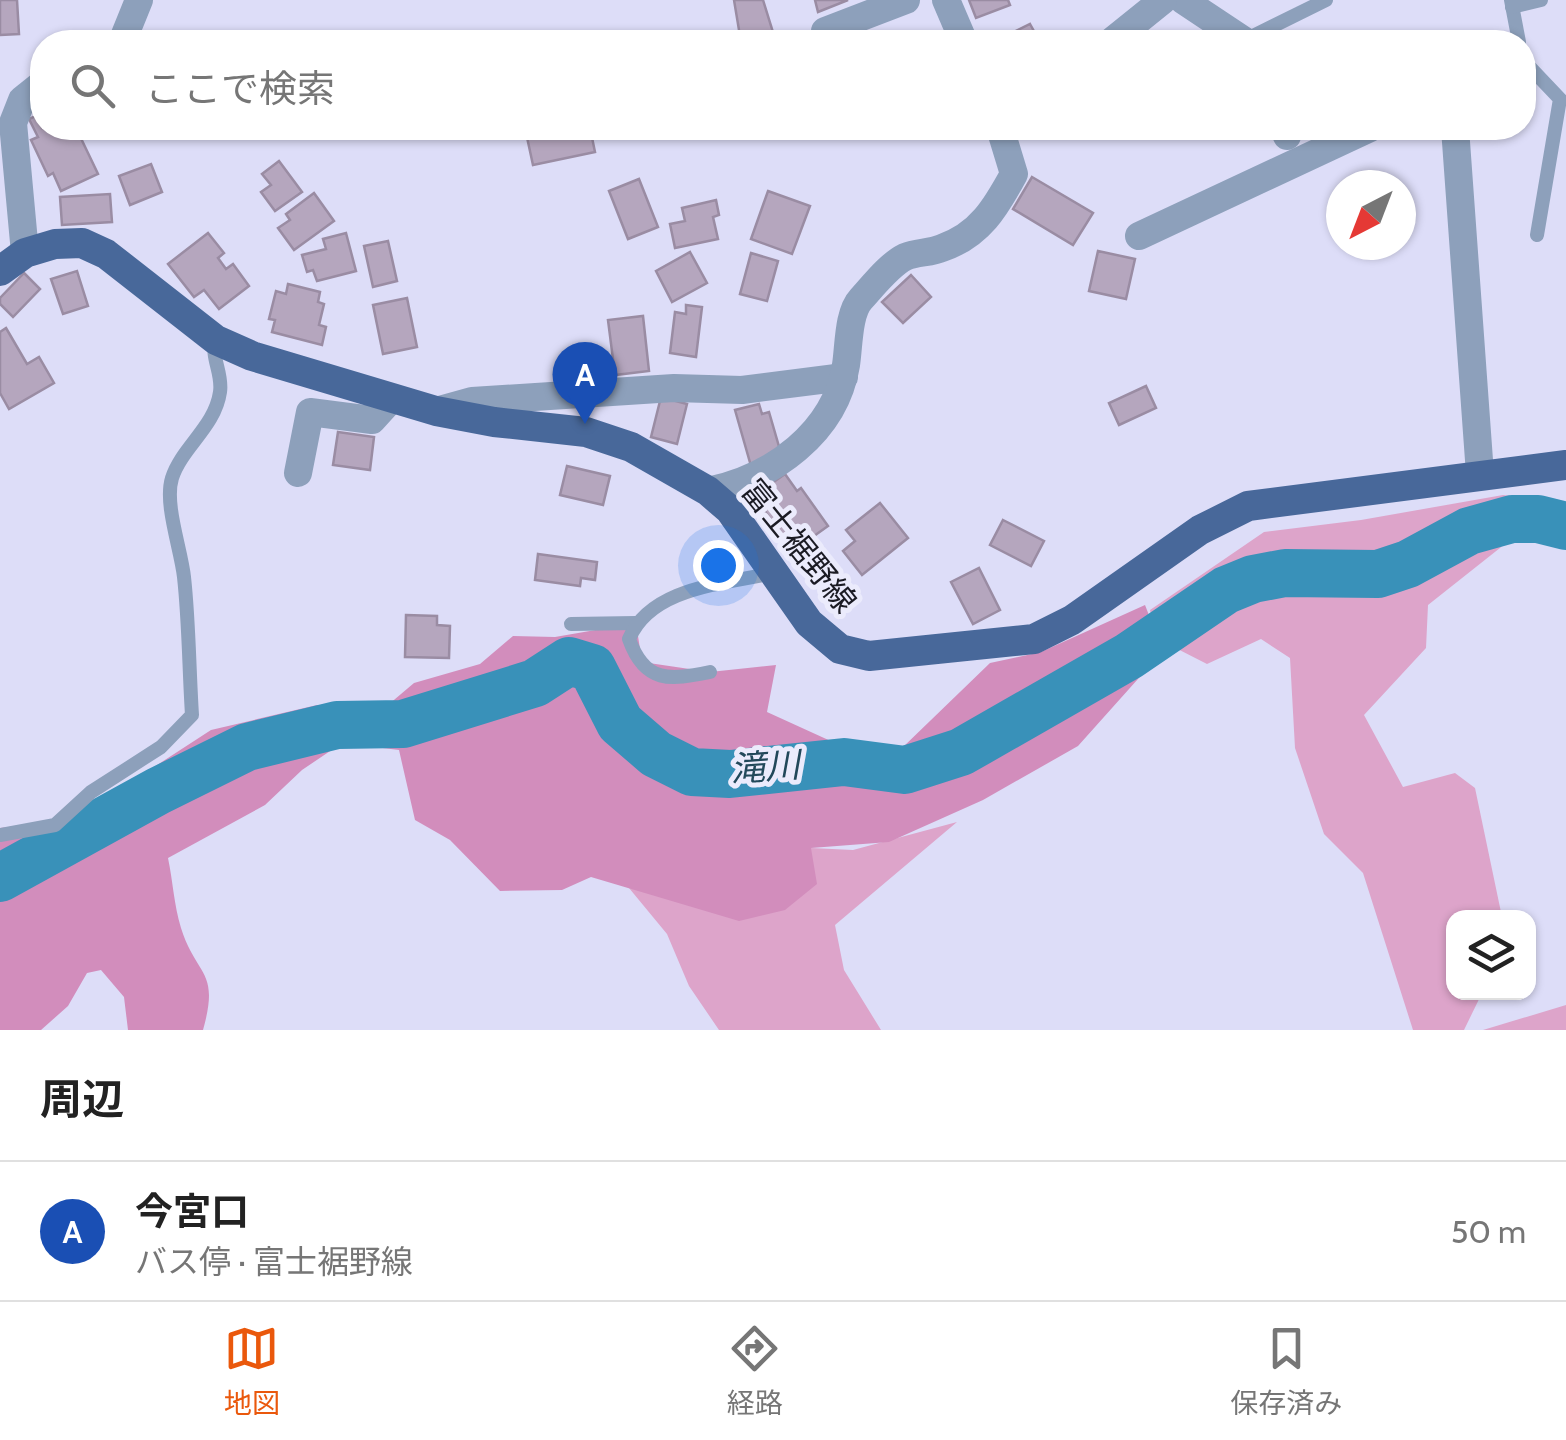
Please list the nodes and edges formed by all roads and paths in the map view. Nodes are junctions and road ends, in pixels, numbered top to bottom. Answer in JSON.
{"nodes":[{"id":1,"x":138,"y":0,"type":"edge"},
{"id":2,"x":906,"y":0,"type":"edge"},
{"id":3,"x":946,"y":0,"type":"edge"},
{"id":4,"x":1162,"y":0,"type":"edge"},
{"id":5,"x":1183,"y":0,"type":"edge"},
{"id":6,"x":1326,"y":0,"type":"edge"},
{"id":7,"x":1541,"y":0,"type":"edge"},
{"id":8,"x":1511,"y":4,"type":"edge"},
{"id":9,"x":127,"y":30,"type":"edge"},
{"id":10,"x":828,"y":30,"type":"edge"},
{"id":11,"x":959,"y":30,"type":"edge"},
{"id":12,"x":1126,"y":30,"type":"edge"},
{"id":13,"x":1227,"y":30,"type":"edge"},
{"id":14,"x":1268,"y":30,"type":"edge"},
{"id":15,"x":1516,"y":30,"type":"edge"},
{"id":16,"x":1536,"y":73,"type":"edge"},
{"id":17,"x":30,"y":94,"type":"edge"},
{"id":18,"x":1563,"y":99,"type":"edge"},
{"id":19,"x":1004,"y":140,"type":"edge"},
{"id":20,"x":1344,"y":140,"type":"edge"},
{"id":21,"x":1456,"y":140,"type":"edge"},
{"id":22,"x":0,"y":230,"type":"edge"},
{"id":23,"x":1537,"y":235,"type":"dead end"},
{"id":24,"x":1139,"y":236,"type":"dead end"},
{"id":25,"x":13,"y":261,"type":"edge"},
{"id":26,"x":216,"y":340,"type":"junction"},
{"id":27,"x":844,"y":378,"type":"junction"},
{"id":28,"x":392,"y":398,"type":"junction"},
{"id":29,"x":436,"y":411,"type":"junction"},
{"id":30,"x":1566,"y":465,"type":"edge"},
{"id":31,"x":298,"y":472,"type":"dead end"},
{"id":32,"x":1480,"y":474,"type":"junction"},
{"id":33,"x":708,"y":492,"type":"junction"},
{"id":34,"x":774,"y":573,"type":"junction"},
{"id":35,"x":636,"y":623,"type":"junction"},
{"id":36,"x":571,"y":624,"type":"dead end"},
{"id":37,"x":710,"y":672,"type":"dead end"},
{"id":38,"x":0,"y":834,"type":"edge"}],
"edges":[{"from":1,"to":9,"type":"street"},
{"from":2,"to":10,"type":"street"},
{"from":3,"to":11,"type":"street"},
{"from":4,"to":12,"type":"street"},
{"from":5,"to":13,"type":"street"},
{"from":6,"to":14,"type":"lane"},
{"from":7,"to":8,"type":"lane"},
{"from":8,"to":15,"type":"lane"},
{"from":16,"to":18,"type":"lane"},
{"from":17,"to":25,"type":"street"},
{"from":18,"to":23,"type":"lane"},
{"from":19,"to":27,"type":"street"},
{"from":20,"to":24,"type":"street"},
{"from":21,"to":32,"type":"street"},
{"from":22,"to":25,"type":"street"},
{"from":25,"to":26,"type":"main road","name":"富士裾野線"},
{"from":26,"to":28,"type":"main road","name":"富士裾野線"},
{"from":26,"to":38,"type":"lane"},
{"from":27,"to":29,"type":"street"},
{"from":27,"to":33,"type":"street"},
{"from":28,"to":29,"type":"main road","name":"富士裾野線"},
{"from":28,"to":31,"type":"street"},
{"from":29,"to":33,"type":"main road","name":"富士裾野線"},
{"from":30,"to":32,"type":"main road","name":"富士裾野線"},
{"from":32,"to":34,"type":"main road","name":"富士裾野線"},
{"from":33,"to":34,"type":"main road","name":"富士裾野線"},
{"from":34,"to":35,"type":"lane"},
{"from":35,"to":36,"type":"lane"},
{"from":35,"to":37,"type":"lane"}]}
